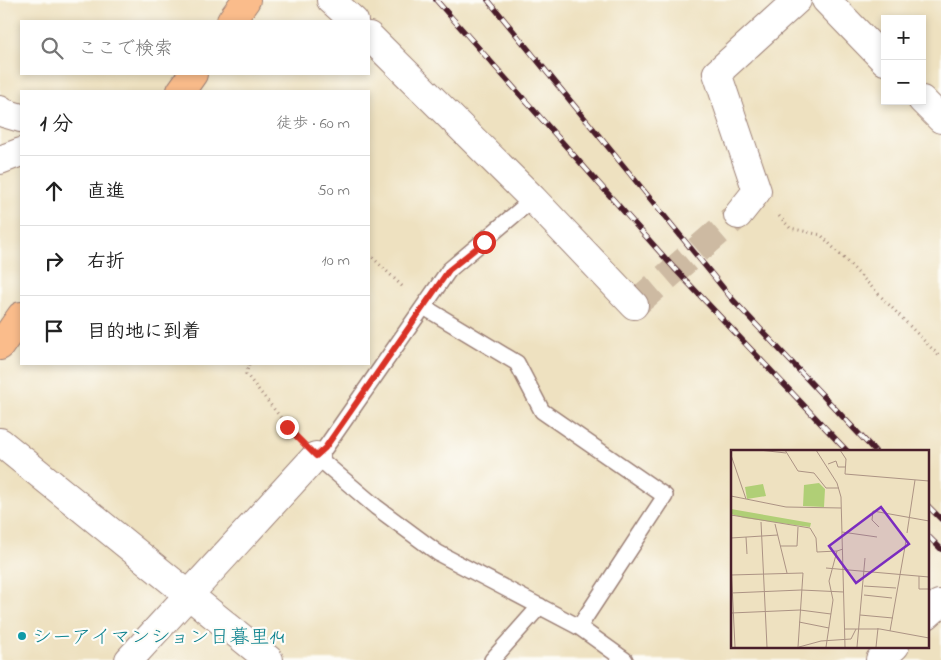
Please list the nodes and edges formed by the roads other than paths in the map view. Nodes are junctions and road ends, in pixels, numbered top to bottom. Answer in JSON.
{"nodes":[{"id":1,"x":246,"y":0,"type":"edge"},
{"id":2,"x":331,"y":0,"type":"edge"},
{"id":3,"x":797,"y":0,"type":"edge"},
{"id":4,"x":826,"y":0,"type":"edge"},
{"id":5,"x":232,"y":20,"type":"edge"},
{"id":6,"x":353,"y":20,"type":"edge"},
{"id":7,"x":370,"y":37,"type":"edge"},
{"id":8,"x":884,"y":60,"type":"edge"},
{"id":9,"x":192,"y":75,"type":"edge"},
{"id":10,"x":182,"y":90,"type":"edge"},
{"id":11,"x":926,"y":104,"type":"edge"},
{"id":12,"x":0,"y":110,"type":"edge"},
{"id":13,"x":20,"y":118,"type":"edge"},
{"id":14,"x":941,"y":119,"type":"edge"},
{"id":15,"x":20,"y":152,"type":"edge"},
{"id":16,"x":0,"y":160,"type":"edge"},
{"id":17,"x":533,"y":199,"type":"junction"},
{"id":18,"x":738,"y":216,"type":"tunnel mouth"},
{"id":19,"x":634,"y":305,"type":"dead end"},
{"id":20,"x":424,"y":307,"type":"junction"},
{"id":21,"x":20,"y":317,"type":"edge"},
{"id":22,"x":0,"y":346,"type":"edge"},
{"id":23,"x":0,"y":442,"type":"edge"},
{"id":24,"x":316,"y":456,"type":"junction"},
{"id":25,"x":188,"y":595,"type":"junction"},
{"id":26,"x":540,"y":606,"type":"junction"},
{"id":27,"x":580,"y":627,"type":"junction"},
{"id":28,"x":893,"y":648,"type":"edge"},
{"id":29,"x":128,"y":660,"type":"edge"},
{"id":30,"x":269,"y":660,"type":"edge"},
{"id":31,"x":492,"y":660,"type":"edge"},
{"id":32,"x":625,"y":660,"type":"edge"},
{"id":33,"x":880,"y":660,"type":"edge"}],
"edges":[{"from":1,"to":5,"type":"main road"},
{"from":2,"to":6,"type":"street"},
{"from":3,"to":18,"type":"street"},
{"from":4,"to":8,"type":"street"},
{"from":7,"to":17,"type":"street"},
{"from":9,"to":10,"type":"main road"},
{"from":11,"to":14,"type":"street"},
{"from":12,"to":13,"type":"street"},
{"from":15,"to":16,"type":"street"},
{"from":17,"to":19,"type":"street"},
{"from":17,"to":20,"type":"lane"},
{"from":20,"to":24,"type":"lane"},
{"from":20,"to":27,"type":"lane"},
{"from":21,"to":22,"type":"main road"},
{"from":23,"to":25,"type":"street"},
{"from":24,"to":25,"type":"street"},
{"from":24,"to":26,"type":"lane"},
{"from":25,"to":29,"type":"street"},
{"from":25,"to":30,"type":"street"},
{"from":26,"to":27,"type":"lane"},
{"from":26,"to":31,"type":"lane"},
{"from":27,"to":32,"type":"lane"},
{"from":28,"to":33,"type":"street"}]}
